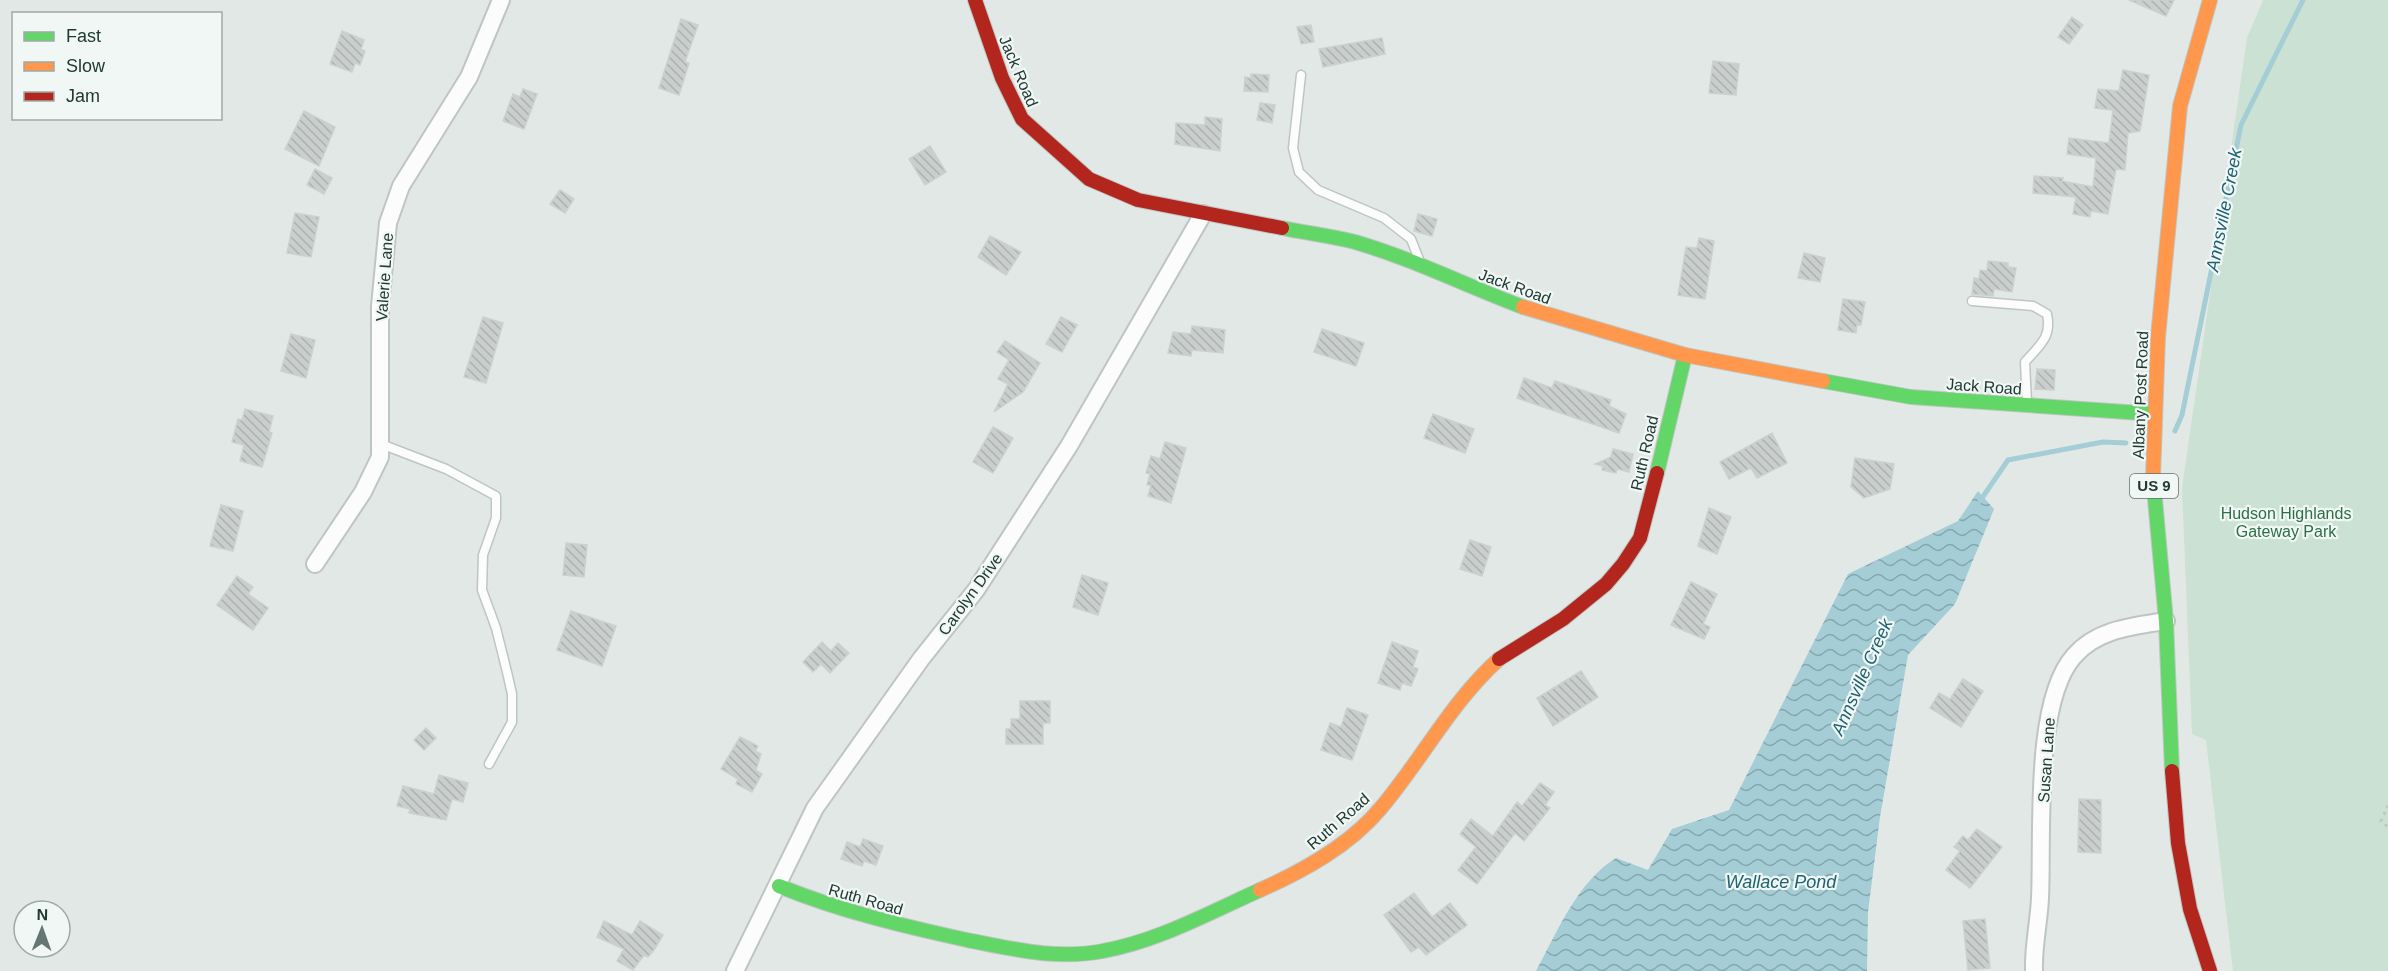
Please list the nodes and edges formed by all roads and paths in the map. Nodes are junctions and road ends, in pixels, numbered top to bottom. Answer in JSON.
{"nodes":[{"id":1,"x":501,"y":0,"type":"edge"},
{"id":2,"x":975,"y":0,"type":"edge"},
{"id":3,"x":2210,"y":0,"type":"edge"},
{"id":4,"x":1302,"y":75,"type":"dead end"},
{"id":5,"x":1203,"y":214,"type":"junction"},
{"id":6,"x":1421,"y":266,"type":"junction"},
{"id":7,"x":1972,"y":301,"type":"dead end"},
{"id":8,"x":1685,"y":355,"type":"junction"},
{"id":9,"x":2027,"y":405,"type":"junction"},
{"id":10,"x":2155,"y":414,"type":"junction"},
{"id":11,"x":381,"y":444,"type":"junction"},
{"id":12,"x":315,"y":564,"type":"dead end"},
{"id":13,"x":2166,"y":621,"type":"junction"},
{"id":14,"x":489,"y":764,"type":"dead end"},
{"id":15,"x":2388,"y":805,"type":"edge"},
{"id":16,"x":2388,"y":827,"type":"edge"},
{"id":17,"x":779,"y":886,"type":"junction"},
{"id":18,"x":735,"y":971,"type":"edge"},
{"id":19,"x":2034,"y":971,"type":"edge"},
{"id":20,"x":2210,"y":971,"type":"edge"}],
"edges":[{"from":1,"to":11,"type":"street","name":"Valerie Lane"},
{"from":2,"to":5,"type":"main road","name":"Jack Road"},
{"from":3,"to":10,"type":"main road","name":"Albany Post Road","number":"US 9"},
{"from":4,"to":6,"type":"lane"},
{"from":5,"to":6,"type":"main road","name":"Jack Road"},
{"from":5,"to":17,"type":"street","name":"Carolyn Drive"},
{"from":6,"to":8,"type":"main road","name":"Jack Road"},
{"from":7,"to":9,"type":"lane"},
{"from":8,"to":9,"type":"main road","name":"Jack Road"},
{"from":8,"to":17,"type":"main road","name":"Ruth Road"},
{"from":9,"to":10,"type":"main road","name":"Jack Road"},
{"from":10,"to":13,"type":"main road","name":"Albany Post Road","number":"US 9"},
{"from":11,"to":12,"type":"street","name":"Valerie Lane"},
{"from":11,"to":14,"type":"lane"},
{"from":13,"to":19,"type":"street","name":"Susan Lane"},
{"from":13,"to":20,"type":"main road","name":"Albany Post Road","number":"US 9"},
{"from":15,"to":16,"type":"path"},
{"from":17,"to":18,"type":"street","name":"Carolyn Drive"}]}
